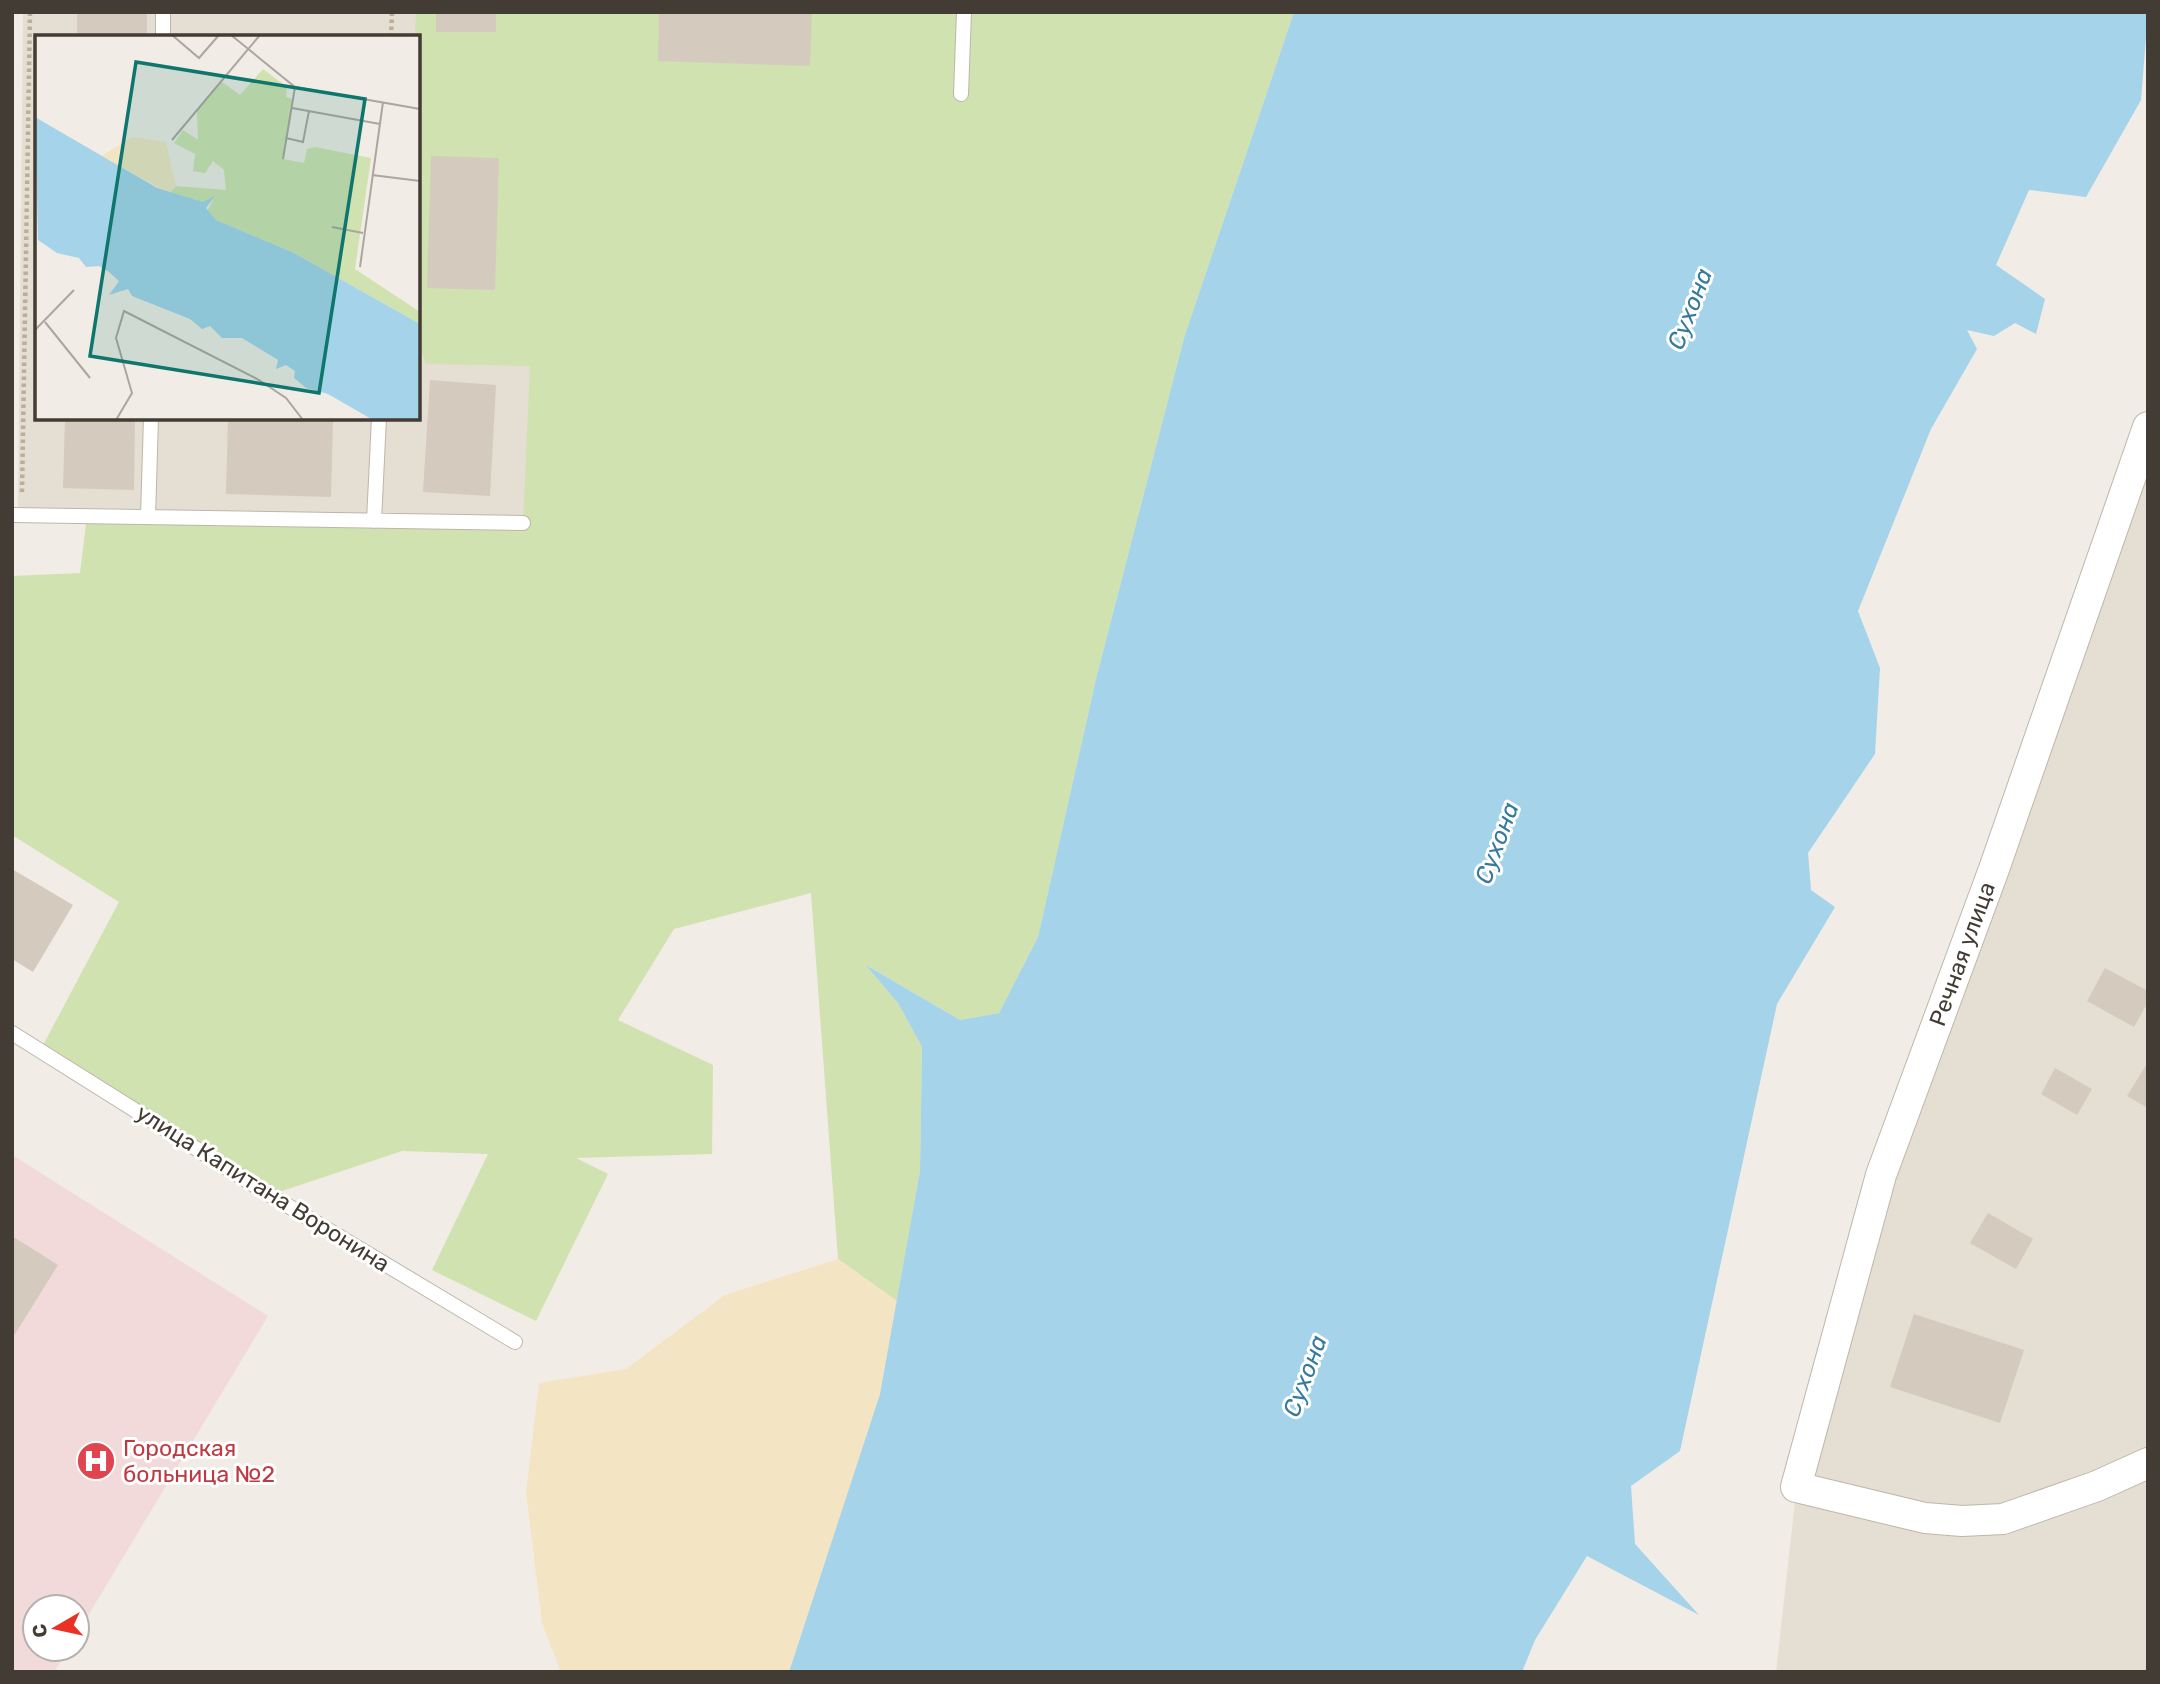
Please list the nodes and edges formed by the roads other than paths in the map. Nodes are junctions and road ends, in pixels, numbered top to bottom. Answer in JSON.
{"nodes":[{"id":1,"x":163,"y":12,"type":"edge"},
{"id":2,"x":964,"y":12,"type":"edge"},
{"id":3,"x":163,"y":35,"type":"edge"},
{"id":4,"x":961,"y":94,"type":"dead end"},
{"id":5,"x":151,"y":420,"type":"edge"},
{"id":6,"x":379,"y":420,"type":"edge"},
{"id":7,"x":2148,"y":427,"type":"edge"},
{"id":8,"x":17,"y":515,"type":"edge"},
{"id":9,"x":148,"y":517,"type":"junction"},
{"id":10,"x":374,"y":521,"type":"junction"},
{"id":11,"x":523,"y":523,"type":"dead end"},
{"id":12,"x":12,"y":1033,"type":"edge"},
{"id":13,"x":514,"y":1342,"type":"dead end"},
{"id":14,"x":2148,"y":1464,"type":"edge"}],
"edges":[{"from":1,"to":3,"type":"lane"},
{"from":2,"to":4,"type":"lane"},
{"from":5,"to":9,"type":"lane"},
{"from":6,"to":10,"type":"lane"},
{"from":7,"to":14,"type":"street","name":"Речная улица"},
{"from":8,"to":9,"type":"lane"},
{"from":9,"to":10,"type":"lane"},
{"from":10,"to":11,"type":"lane"},
{"from":12,"to":13,"type":"lane","name":"улица Капитана Воронина"}]}
